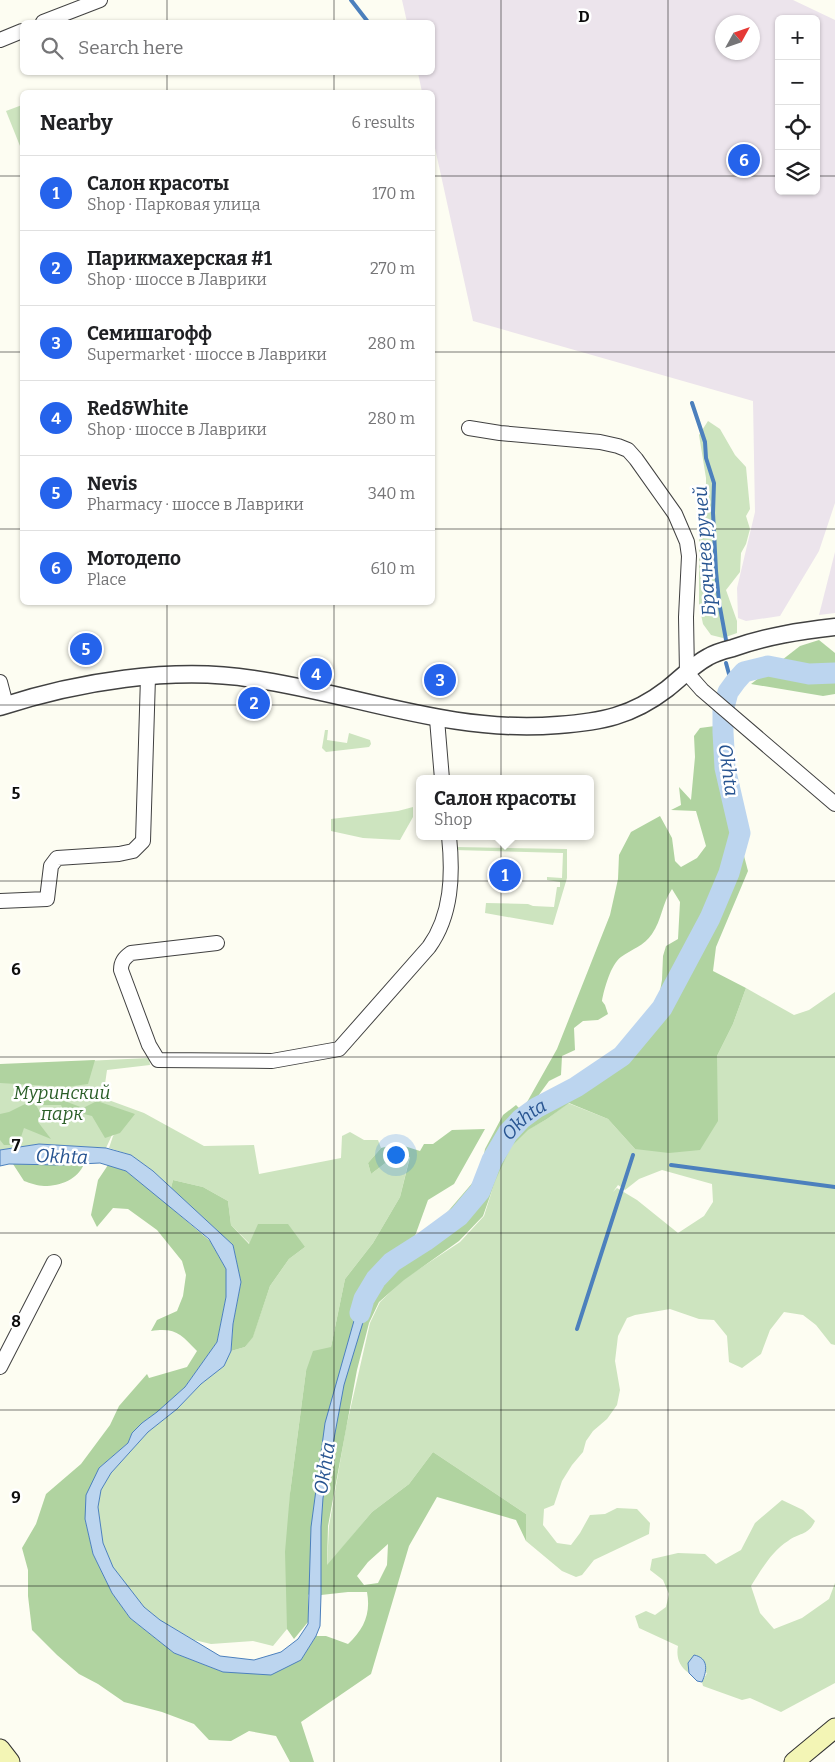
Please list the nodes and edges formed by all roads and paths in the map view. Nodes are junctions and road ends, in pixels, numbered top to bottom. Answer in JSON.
{"nodes":[{"id":1,"x":100,"y":0,"type":"edge"},
{"id":2,"x":48,"y":20,"type":"edge"},
{"id":3,"x":20,"y":32,"type":"edge"},
{"id":4,"x":0,"y":40,"type":"edge"},
{"id":5,"x":469,"y":428,"type":"dead end"},
{"id":6,"x":835,"y":627,"type":"edge"},
{"id":7,"x":687,"y":672,"type":"junction"},
{"id":8,"x":148,"y":677,"type":"junction"},
{"id":9,"x":0,"y":682,"type":"edge"},
{"id":10,"x":3,"y":706,"type":"edge"},
{"id":11,"x":437,"y":719,"type":"junction"},
{"id":12,"x":442,"y":775,"type":"edge"},
{"id":13,"x":835,"y":804,"type":"edge"},
{"id":14,"x":450,"y":840,"type":"edge"},
{"id":15,"x":0,"y":901,"type":"edge"},
{"id":16,"x":217,"y":943,"type":"dead end"},
{"id":17,"x":54,"y":1262,"type":"dead end"},
{"id":18,"x":0,"y":1367,"type":"edge"},
{"id":19,"x":835,"y":1728,"type":"edge"},
{"id":20,"x":794,"y":1762,"type":"edge"}],
"edges":[{"from":1,"to":2,"type":"street"},
{"from":3,"to":4,"type":"street"},
{"from":5,"to":7,"type":"street"},
{"from":6,"to":7,"type":"street"},
{"from":7,"to":11,"type":"street"},
{"from":7,"to":13,"type":"street"},
{"from":8,"to":10,"type":"street"},
{"from":8,"to":11,"type":"street"},
{"from":8,"to":15,"type":"street"},
{"from":9,"to":10,"type":"street"},
{"from":11,"to":12,"type":"street"},
{"from":14,"to":16,"type":"street"},
{"from":17,"to":18,"type":"street"},
{"from":19,"to":20,"type":"main road"}]}
